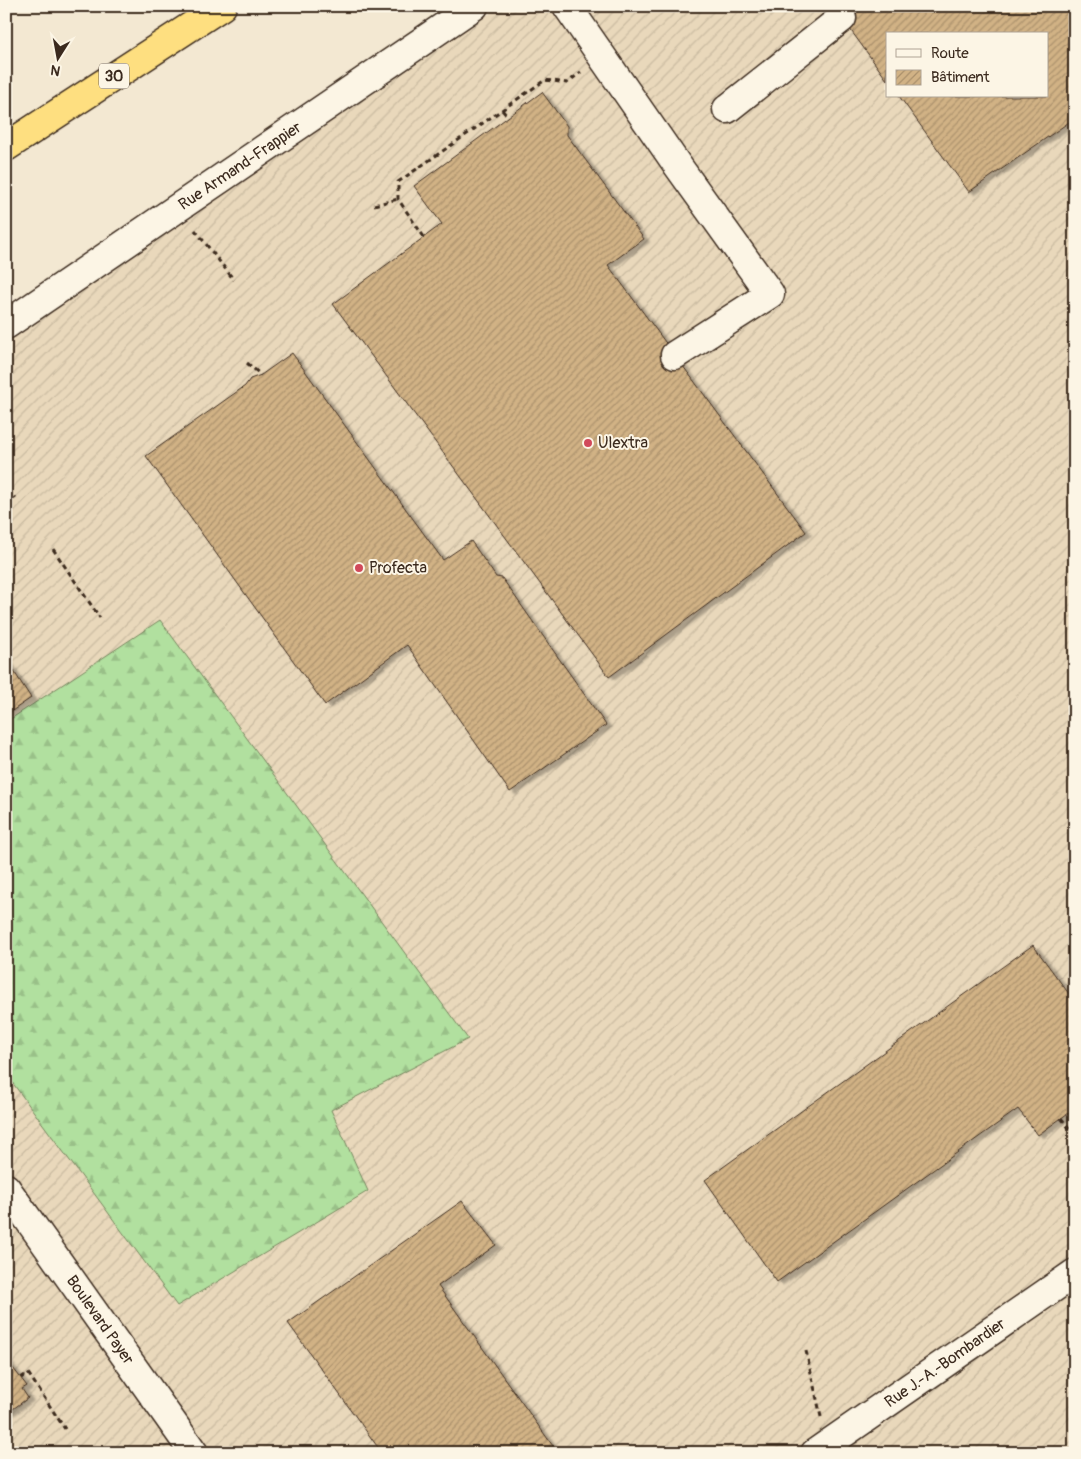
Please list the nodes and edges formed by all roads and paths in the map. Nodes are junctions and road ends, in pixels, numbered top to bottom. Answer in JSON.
{"nodes":[{"id":1,"x":222,"y":6,"type":"edge"},
{"id":2,"x":474,"y":6,"type":"edge"},
{"id":3,"x":567,"y":6,"type":"edge"},
{"id":4,"x":842,"y":18,"type":"dead end"},
{"id":5,"x":602,"y":56,"type":"junction"},
{"id":6,"x":727,"y":109,"type":"dead end"},
{"id":7,"x":502,"y":110,"type":"junction"},
{"id":8,"x":508,"y":117,"type":"dead end"},
{"id":9,"x":6,"y":147,"type":"edge"},
{"id":10,"x":398,"y":199,"type":"junction"},
{"id":11,"x":374,"y":205,"type":"dead end"},
{"id":12,"x":195,"y":230,"type":"dead end"},
{"id":13,"x":424,"y":237,"type":"dead end"},
{"id":14,"x":234,"y":280,"type":"dead end"},
{"id":15,"x":6,"y":325,"type":"edge"},
{"id":16,"x":675,"y":355,"type":"dead end"},
{"id":17,"x":247,"y":363,"type":"dead end"},
{"id":18,"x":261,"y":375,"type":"dead end"},
{"id":19,"x":16,"y":497,"type":"dead end"},
{"id":20,"x":6,"y":504,"type":"edge"},
{"id":21,"x":53,"y":549,"type":"dead end"},
{"id":22,"x":100,"y":618,"type":"dead end"},
{"id":23,"x":1061,"y":1118,"type":"dead end"},
{"id":24,"x":1075,"y":1135,"type":"edge"},
{"id":25,"x":6,"y":1188,"type":"edge"},
{"id":26,"x":1075,"y":1273,"type":"edge"},
{"id":27,"x":806,"y":1351,"type":"dead end"},
{"id":28,"x":21,"y":1378,"type":"dead end"},
{"id":29,"x":65,"y":1429,"type":"dead end"},
{"id":30,"x":821,"y":1449,"type":"edge"},
{"id":31,"x":194,"y":1453,"type":"edge"}],
"edges":[{"from":1,"to":9,"type":"highway","number":"30"},
{"from":2,"to":15,"type":"street","name":"Rue Armand-Frappier"},
{"from":3,"to":5,"type":"street"},
{"from":4,"to":6,"type":"street"},
{"from":5,"to":7,"type":"path"},
{"from":5,"to":16,"type":"street"},
{"from":7,"to":8,"type":"path"},
{"from":7,"to":10,"type":"path"},
{"from":10,"to":11,"type":"path"},
{"from":10,"to":13,"type":"path"},
{"from":12,"to":14,"type":"path"},
{"from":17,"to":18,"type":"path"},
{"from":19,"to":20,"type":"path"},
{"from":21,"to":22,"type":"path"},
{"from":23,"to":24,"type":"path"},
{"from":25,"to":31,"type":"street","name":"Boulevard Payer"},
{"from":26,"to":30,"type":"street","name":"Rue J.-A.-Bombardier"},
{"from":27,"to":30,"type":"path"},
{"from":28,"to":29,"type":"path"}]}
